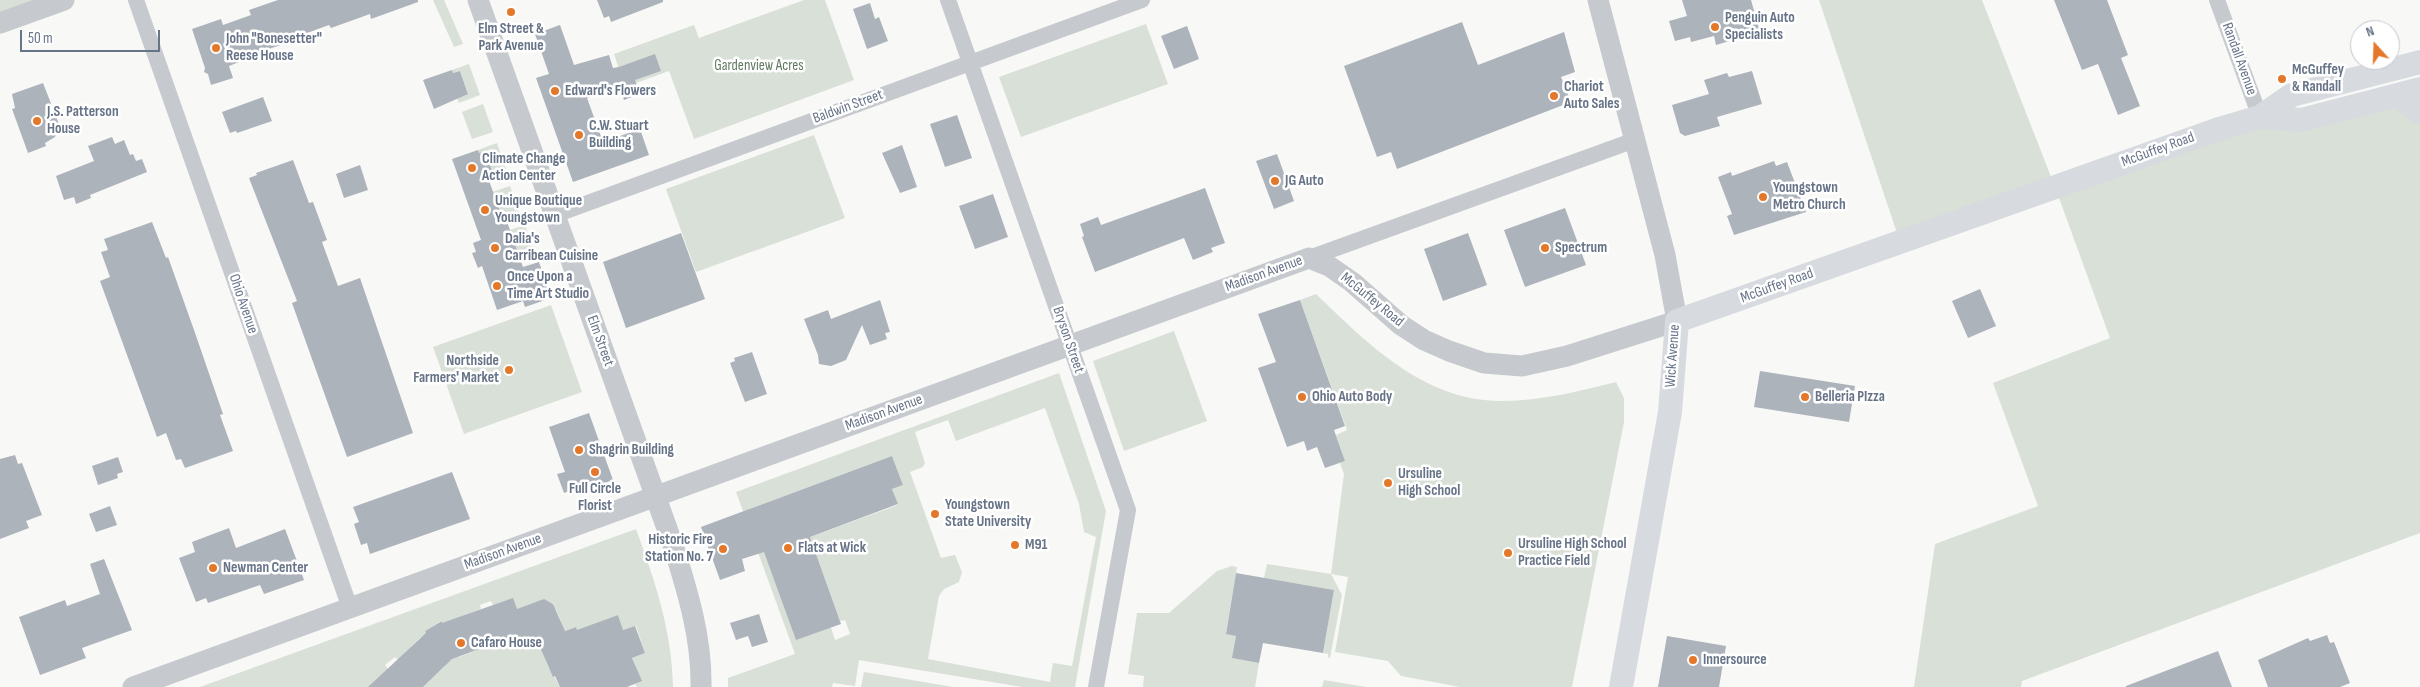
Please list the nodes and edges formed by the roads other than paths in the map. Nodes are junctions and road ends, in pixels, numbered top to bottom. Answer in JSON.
{"nodes":[{"id":1,"x":64,"y":0,"type":"edge"},
{"id":2,"x":136,"y":0,"type":"edge"},
{"id":3,"x":478,"y":0,"type":"edge"},
{"id":4,"x":948,"y":0,"type":"edge"},
{"id":5,"x":1142,"y":0,"type":"edge"},
{"id":6,"x":1598,"y":0,"type":"edge"},
{"id":7,"x":2217,"y":0,"type":"edge"},
{"id":8,"x":0,"y":23,"type":"edge"},
{"id":9,"x":2420,"y":62,"type":"edge"},
{"id":10,"x":970,"y":63,"type":"junction"},
{"id":11,"x":2420,"y":88,"type":"edge"},
{"id":12,"x":2397,"y":95,"type":"junction"},
{"id":13,"x":2420,"y":112,"type":"edge"},
{"id":14,"x":2260,"y":118,"type":"junction"},
{"id":15,"x":1635,"y":140,"type":"junction"},
{"id":16,"x":555,"y":215,"type":"junction"},
{"id":17,"x":1309,"y":258,"type":"junction"},
{"id":18,"x":1677,"y":321,"type":"junction"},
{"id":19,"x":1070,"y":345,"type":"junction"},
{"id":20,"x":656,"y":496,"type":"junction"},
{"id":21,"x":350,"y":608,"type":"junction"},
{"id":22,"x":133,"y":687,"type":"edge"},
{"id":23,"x":702,"y":687,"type":"edge"},
{"id":24,"x":1096,"y":687,"type":"edge"},
{"id":25,"x":1621,"y":687,"type":"edge"}],
"edges":[{"from":1,"to":8,"type":"street"},
{"from":2,"to":21,"type":"street","name":"Ohio Avenue"},
{"from":3,"to":16,"type":"street","name":"Elm Street"},
{"from":4,"to":10,"type":"street","name":"Bryson Street"},
{"from":5,"to":10,"type":"street","name":"Baldwin Street"},
{"from":6,"to":15,"type":"street","name":"Wick Avenue"},
{"from":7,"to":14,"type":"street","name":"Randall Avenue"},
{"from":9,"to":14,"type":"main road","name":"McGuffey Road"},
{"from":10,"to":16,"type":"street","name":"Baldwin Street"},
{"from":10,"to":19,"type":"street","name":"Bryson Street"},
{"from":11,"to":12,"type":"main road","name":"McGuffey Road"},
{"from":12,"to":13,"type":"main road"},
{"from":12,"to":14,"type":"main road","name":"McGuffey Road"},
{"from":14,"to":18,"type":"main road","name":"McGuffey Road"},
{"from":15,"to":17,"type":"street","name":"Madison Avenue"},
{"from":15,"to":18,"type":"street","name":"Wick Avenue"},
{"from":16,"to":20,"type":"street","name":"Elm Street"},
{"from":17,"to":18,"type":"street","name":"McGuffey Road"},
{"from":17,"to":19,"type":"street","name":"Madison Avenue"},
{"from":18,"to":25,"type":"main road","name":"Wick Avenue"},
{"from":19,"to":20,"type":"street","name":"Madison Avenue"},
{"from":19,"to":24,"type":"street","name":"Bryson Street"},
{"from":20,"to":21,"type":"street","name":"Madison Avenue"},
{"from":20,"to":23,"type":"street","name":"Elm Street"},
{"from":21,"to":22,"type":"street","name":"Madison Avenue"}]}
